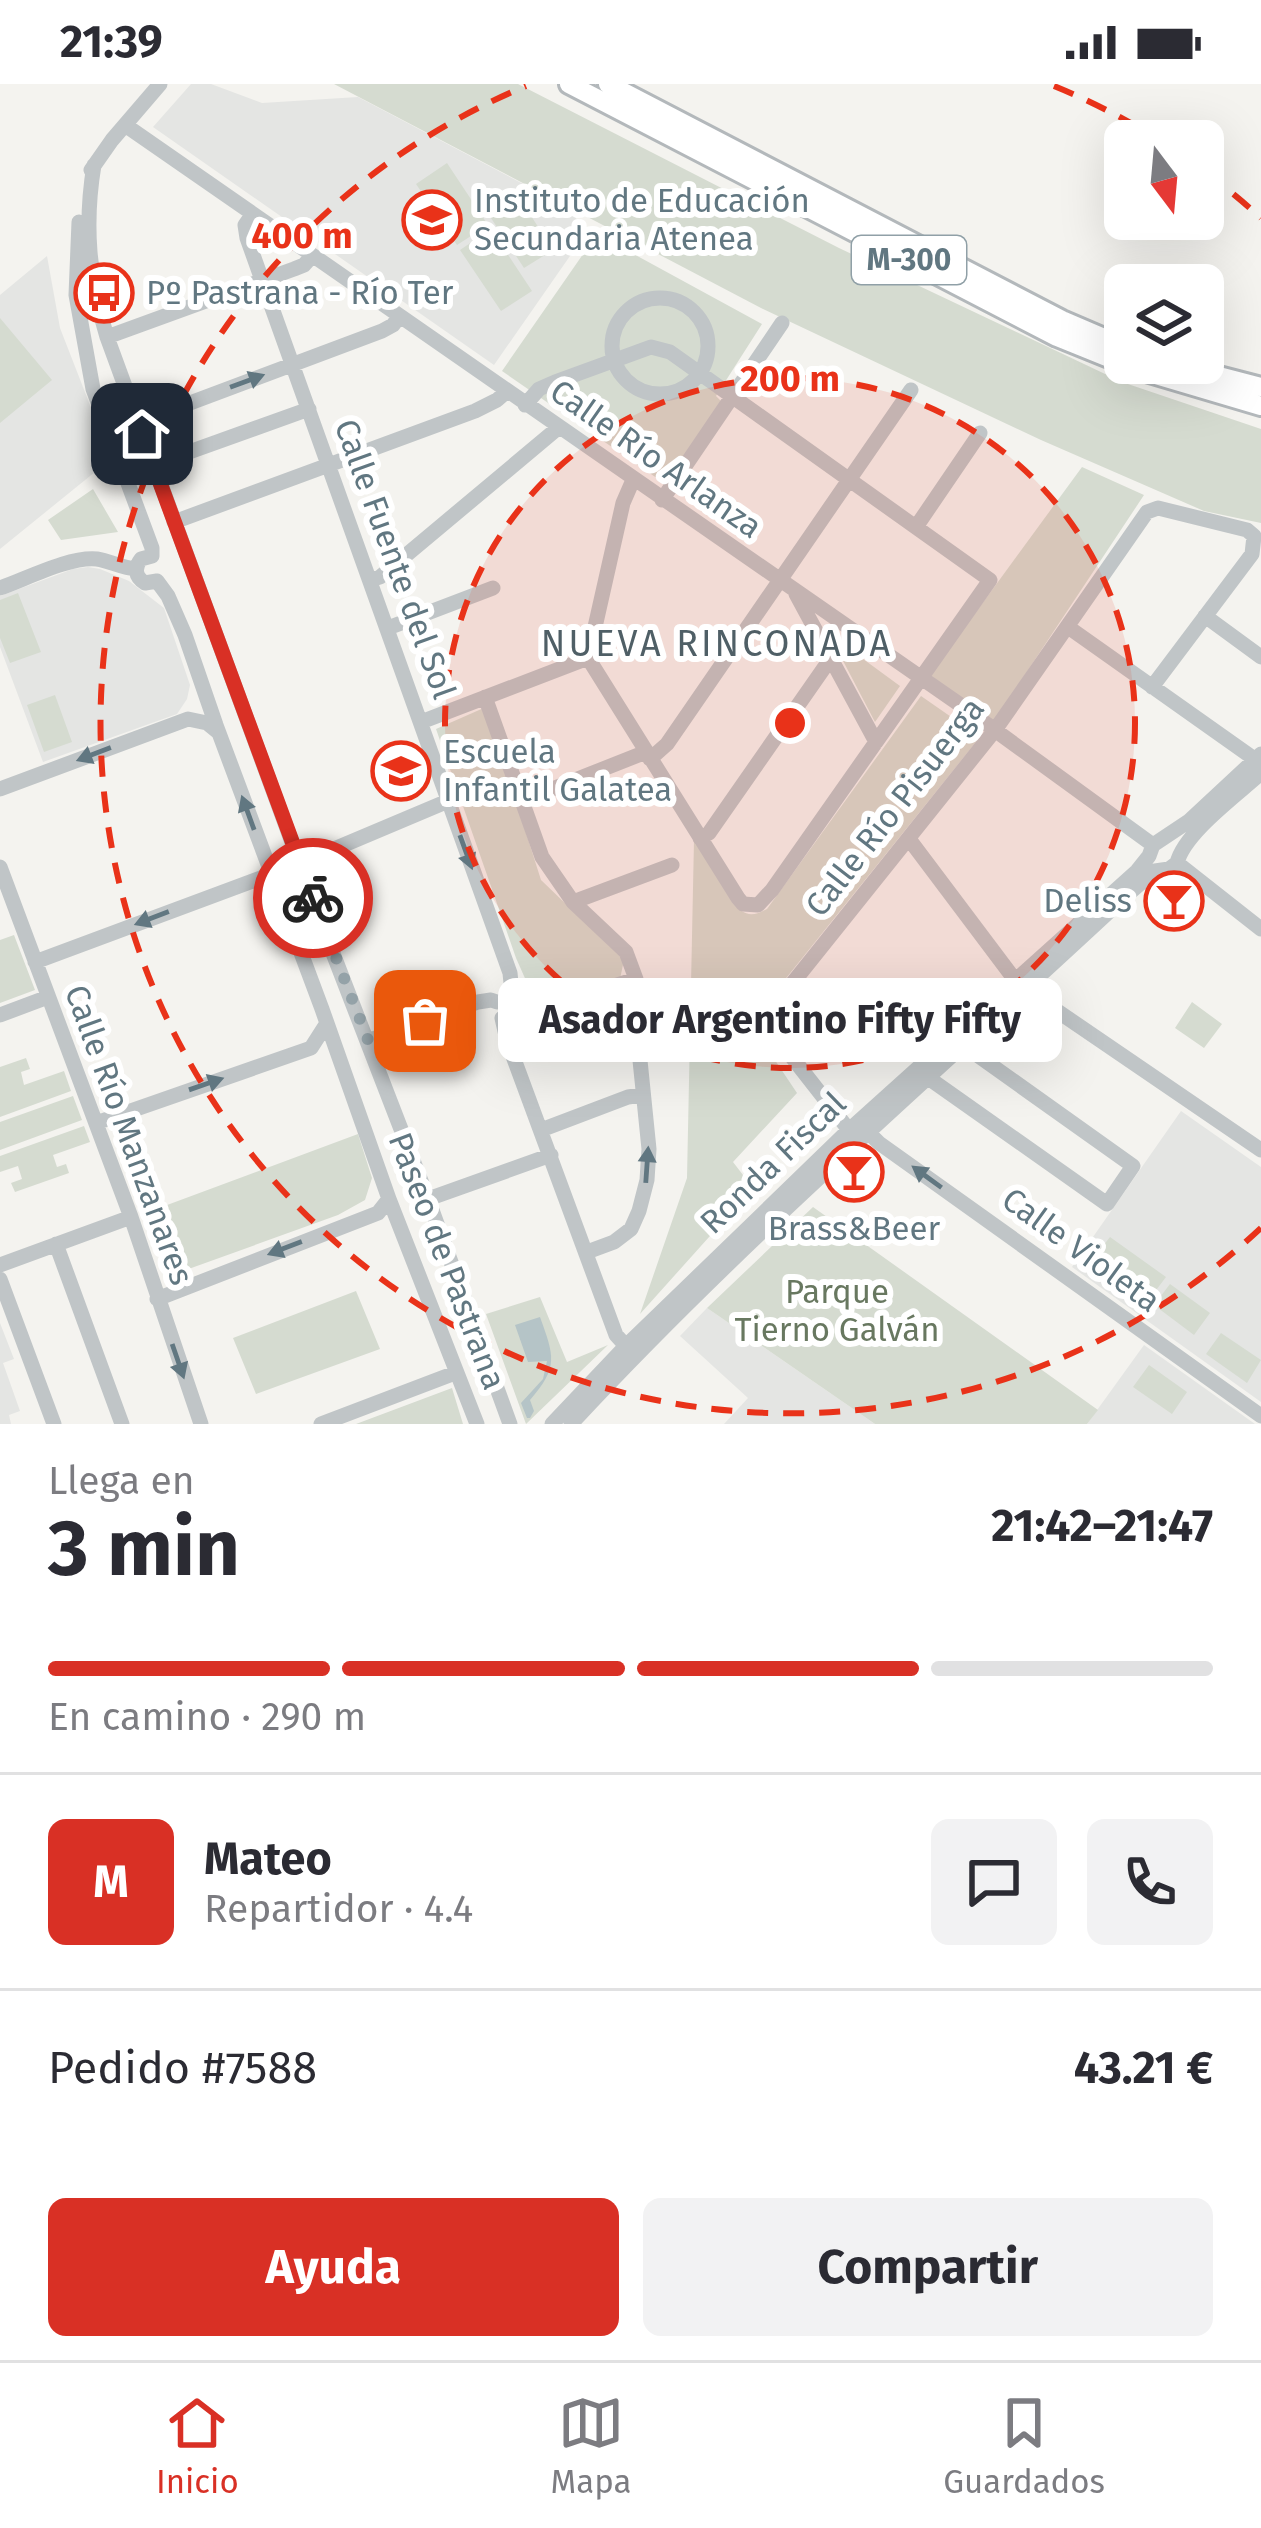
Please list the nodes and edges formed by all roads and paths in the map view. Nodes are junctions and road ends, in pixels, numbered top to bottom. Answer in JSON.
{"nodes":[{"id":1,"x":160,"y":84,"type":"edge"},
{"id":2,"x":569,"y":84,"type":"edge"},
{"id":3,"x":608,"y":84,"type":"edge"},
{"id":4,"x":125,"y":125,"type":"junction"},
{"id":5,"x":94,"y":164,"type":"junction"},
{"id":6,"x":252,"y":215,"type":"junction"},
{"id":7,"x":312,"y":256,"type":"junction"},
{"id":8,"x":262,"y":280,"type":"junction"},
{"id":9,"x":399,"y":317,"type":"junction"},
{"id":10,"x":782,"y":323,"type":"dead end"},
{"id":11,"x":107,"y":337,"type":"junction"},
{"id":12,"x":1104,"y":338,"type":"edge"},
{"id":13,"x":613,"y":361,"type":"junction"},
{"id":14,"x":116,"y":363,"type":"junction"},
{"id":15,"x":293,"y":364,"type":"junction"},
{"id":16,"x":90,"y":369,"type":"junction"},
{"id":17,"x":699,"y":374,"type":"junction"},
{"id":18,"x":1224,"y":377,"type":"edge"},
{"id":19,"x":1261,"y":387,"type":"edge"},
{"id":20,"x":910,"y":391,"type":"dead end"},
{"id":21,"x":506,"y":392,"type":"junction"},
{"id":22,"x":732,"y":397,"type":"junction"},
{"id":23,"x":525,"y":405,"type":"junction"},
{"id":24,"x":1261,"y":406,"type":"edge"},
{"id":25,"x":309,"y":409,"type":"junction"},
{"id":26,"x":102,"y":413,"type":"junction"},
{"id":27,"x":131,"y":416,"type":"junction"},
{"id":28,"x":558,"y":428,"type":"junction"},
{"id":29,"x":980,"y":433,"type":"dead end"},
{"id":30,"x":121,"y":460,"type":"junction"},
{"id":31,"x":329,"y":464,"type":"junction"},
{"id":32,"x":153,"y":465,"type":"junction"},
{"id":33,"x":633,"y":480,"type":"junction"},
{"id":34,"x":848,"y":480,"type":"junction"},
{"id":35,"x":159,"y":482,"type":"junction"},
{"id":36,"x":133,"y":493,"type":"junction"},
{"id":37,"x":662,"y":500,"type":"junction"},
{"id":38,"x":174,"y":522,"type":"junction"},
{"id":39,"x":916,"y":527,"type":"junction"},
{"id":40,"x":152,"y":556,"type":"junction"},
{"id":41,"x":136,"y":569,"type":"junction"},
{"id":42,"x":783,"y":574,"type":"junction"},
{"id":43,"x":371,"y":580,"type":"junction"},
{"id":44,"x":157,"y":581,"type":"junction"},
{"id":45,"x":0,"y":588,"type":"edge"},
{"id":46,"x":493,"y":588,"type":"dead end"},
{"id":47,"x":795,"y":592,"type":"junction"},
{"id":48,"x":1205,"y":616,"type":"junction"},
{"id":49,"x":1069,"y":626,"type":"junction"},
{"id":50,"x":388,"y":628,"type":"junction"},
{"id":51,"x":1261,"y":657,"type":"edge"},
{"id":52,"x":588,"y":658,"type":"junction"},
{"id":53,"x":831,"y":658,"type":"junction"},
{"id":54,"x":201,"y":679,"type":"junction"},
{"id":55,"x":921,"y":679,"type":"junction"},
{"id":56,"x":1152,"y":687,"type":"junction"},
{"id":57,"x":485,"y":697,"type":"junction"},
{"id":58,"x":188,"y":718,"type":"junction"},
{"id":59,"x":422,"y":722,"type":"junction"},
{"id":60,"x":995,"y":730,"type":"junction"},
{"id":61,"x":218,"y":732,"type":"junction"},
{"id":62,"x":876,"y":742,"type":"junction"},
{"id":63,"x":648,"y":756,"type":"junction"},
{"id":64,"x":1259,"y":762,"type":"edge"},
{"id":65,"x":0,"y":789,"type":"edge"},
{"id":66,"x":448,"y":800,"type":"junction"},
{"id":67,"x":523,"y":802,"type":"junction"},
{"id":68,"x":700,"y":838,"type":"junction"},
{"id":69,"x":909,"y":838,"type":"junction"},
{"id":70,"x":1156,"y":852,"type":"junction"},
{"id":71,"x":1178,"y":858,"type":"junction"},
{"id":72,"x":297,"y":864,"type":"junction"},
{"id":73,"x":672,"y":865,"type":"dead end"},
{"id":74,"x":0,"y":867,"type":"edge"},
{"id":75,"x":270,"y":874,"type":"junction"},
{"id":76,"x":3,"y":886,"type":"edge"},
{"id":77,"x":573,"y":902,"type":"junction"},
{"id":78,"x":1261,"y":929,"type":"edge"},
{"id":79,"x":35,"y":962,"type":"junction"},
{"id":80,"x":636,"y":979,"type":"junction"},
{"id":81,"x":1020,"y":984,"type":"junction"},
{"id":82,"x":48,"y":997,"type":"junction"},
{"id":83,"x":509,"y":1005,"type":"junction"},
{"id":84,"x":0,"y":1015,"type":"edge"},
{"id":85,"x":327,"y":1023,"type":"junction"},
{"id":86,"x":368,"y":1040,"type":"junction"},
{"id":87,"x":963,"y":1045,"type":"junction"},
{"id":88,"x":310,"y":1048,"type":"junction"},
{"id":89,"x":338,"y":1056,"type":"junction"},
{"id":90,"x":927,"y":1077,"type":"junction"},
{"id":91,"x":642,"y":1095,"type":"junction"},
{"id":92,"x":96,"y":1123,"type":"junction"},
{"id":93,"x":542,"y":1130,"type":"junction"},
{"id":94,"x":849,"y":1130,"type":"junction"},
{"id":95,"x":867,"y":1131,"type":"junction"},
{"id":96,"x":1261,"y":1150,"type":"edge"},
{"id":97,"x":551,"y":1156,"type":"junction"},
{"id":98,"x":389,"y":1199,"type":"junction"},
{"id":99,"x":428,"y":1199,"type":"junction"},
{"id":100,"x":131,"y":1217,"type":"junction"},
{"id":101,"x":56,"y":1244,"type":"junction"},
{"id":102,"x":587,"y":1252,"type":"junction"},
{"id":103,"x":0,"y":1265,"type":"edge"},
{"id":104,"x":0,"y":1279,"type":"edge"},
{"id":105,"x":157,"y":1299,"type":"junction"},
{"id":106,"x":626,"y":1346,"type":"junction"},
{"id":107,"x":455,"y":1373,"type":"junction"},
{"id":108,"x":498,"y":1398,"type":"junction"},
{"id":109,"x":1261,"y":1416,"type":"edge"},
{"id":110,"x":53,"y":1424,"type":"edge"},
{"id":111,"x":122,"y":1424,"type":"edge"},
{"id":112,"x":201,"y":1424,"type":"edge"},
{"id":113,"x":321,"y":1424,"type":"edge"},
{"id":114,"x":477,"y":1424,"type":"edge"},
{"id":115,"x":496,"y":1424,"type":"edge"},
{"id":116,"x":510,"y":1424,"type":"edge"},
{"id":117,"x":553,"y":1424,"type":"edge"},
{"id":118,"x":571,"y":1424,"type":"edge"}],
"edges":[{"from":1,"to":4,"type":"street"},
{"from":2,"to":24,"type":"main road","number":"M-300"},
{"from":3,"to":12,"type":"main road","number":"M-300"},
{"from":4,"to":5,"type":"street"},
{"from":4,"to":6,"type":"street","name":"Calle Río Arlanza"},
{"from":5,"to":11,"type":"street","name":"Paseo de Pastrana"},
{"from":5,"to":16,"type":"street","name":"Paseo de Pastrana"},
{"from":6,"to":7,"type":"street","name":"Calle Río Arlanza"},
{"from":6,"to":8,"type":"street","name":"Calle Fuente del Sol"},
{"from":7,"to":8,"type":"street"},
{"from":7,"to":9,"type":"street","name":"Calle Río Arlanza"},
{"from":8,"to":11,"type":"street"},
{"from":8,"to":15,"type":"street","name":"Calle Fuente del Sol"},
{"from":9,"to":15,"type":"street"},
{"from":9,"to":21,"type":"street","name":"Calle Río Arlanza"},
{"from":10,"to":22,"type":"street"},
{"from":11,"to":14,"type":"street","name":"Paseo de Pastrana"},
{"from":13,"to":17,"type":"street"},
{"from":13,"to":17,"type":"street"},
{"from":13,"to":17,"type":"street"},
{"from":13,"to":23,"type":"street"},
{"from":14,"to":16,"type":"street"},
{"from":14,"to":27,"type":"street","name":"Paseo de Pastrana"},
{"from":15,"to":25,"type":"street","name":"Calle Fuente del Sol"},
{"from":27,"to":15,"type":"street","one_way":true},
{"from":16,"to":26,"type":"street","name":"Paseo de Pastrana"},
{"from":17,"to":22,"type":"street"},
{"from":18,"to":19,"type":"main road"},
{"from":20,"to":34,"type":"street"},
{"from":21,"to":23,"type":"street","name":"Calle Río Arlanza"},
{"from":21,"to":31,"type":"street"},
{"from":22,"to":34,"type":"street"},
{"from":22,"to":37,"type":"street"},
{"from":23,"to":28,"type":"street","name":"Calle Río Arlanza"},
{"from":25,"to":31,"type":"street","name":"Calle Fuente del Sol"},
{"from":25,"to":32,"type":"street"},
{"from":26,"to":27,"type":"street"},
{"from":26,"to":30,"type":"street","name":"Paseo de Pastrana"},
{"from":27,"to":30,"type":"street","name":"Paseo de Pastrana"},
{"from":27,"to":32,"type":"street","name":"Paseo de Pastrana"},
{"from":28,"to":33,"type":"street","name":"Calle Río Arlanza"},
{"from":28,"to":43,"type":"street"},
{"from":29,"to":39,"type":"street"},
{"from":30,"to":36,"type":"street","name":"Paseo de Pastrana"},
{"from":31,"to":38,"type":"street"},
{"from":31,"to":43,"type":"street","name":"Calle Fuente del Sol"},
{"from":32,"to":35,"type":"street","name":"Paseo de Pastrana"},
{"from":33,"to":37,"type":"street","name":"Calle Río Arlanza"},
{"from":33,"to":52,"type":"street"},
{"from":34,"to":39,"type":"street"},
{"from":34,"to":42,"type":"street"},
{"from":35,"to":36,"type":"street"},
{"from":35,"to":38,"type":"street","name":"Paseo de Pastrana"},
{"from":36,"to":40,"type":"street","name":"Paseo de Pastrana"},
{"from":37,"to":42,"type":"street","name":"Calle Río Arlanza"},
{"from":38,"to":72,"type":"street","name":"Paseo de Pastrana"},
{"from":39,"to":55,"type":"street"},
{"from":40,"to":41,"type":"street"},
{"from":40,"to":44,"type":"street"},
{"from":41,"to":44,"type":"street"},
{"from":41,"to":45,"type":"street"},
{"from":42,"to":47,"type":"street","name":"Calle Río Arlanza"},
{"from":42,"to":63,"type":"street"},
{"from":43,"to":50,"type":"street","name":"Calle Fuente del Sol"},
{"from":44,"to":54,"type":"street","name":"Paseo de Pastrana"},
{"from":46,"to":50,"type":"street"},
{"from":47,"to":53,"type":"street"},
{"from":47,"to":55,"type":"street","name":"Calle Río Arlanza"},
{"from":48,"to":49,"type":"street","name":"Calle Río Pisuerga"},
{"from":48,"to":51,"type":"street"},
{"from":48,"to":56,"type":"street"},
{"from":49,"to":56,"type":"street"},
{"from":49,"to":60,"type":"street","name":"Calle Río Pisuerga"},
{"from":50,"to":59,"type":"street","name":"Calle Fuente del Sol"},
{"from":52,"to":57,"type":"street"},
{"from":52,"to":63,"type":"street"},
{"from":53,"to":62,"type":"street"},
{"from":53,"to":68,"type":"street"},
{"from":54,"to":58,"type":"street"},
{"from":54,"to":61,"type":"street","name":"Paseo de Pastrana"},
{"from":55,"to":60,"type":"street","name":"Calle Río Arlanza"},
{"from":55,"to":62,"type":"street"},
{"from":56,"to":64,"type":"street"},
{"from":57,"to":59,"type":"street"},
{"from":57,"to":67,"type":"street"},
{"from":58,"to":61,"type":"street"},
{"from":58,"to":65,"type":"street","one_way":true},
{"from":59,"to":66,"type":"street","name":"Calle Fuente del Sol"},
{"from":60,"to":69,"type":"street","name":"Calle Río Pisuerga"},
{"from":60,"to":70,"type":"street","name":"Calle Río Arlanza"},
{"from":75,"to":61,"type":"street","name":"Paseo de Pastrana","one_way":true},
{"from":62,"to":68,"type":"street"},
{"from":63,"to":67,"type":"street"},
{"from":63,"to":68,"type":"street"},
{"from":64,"to":70,"type":"street","name":"Ronda Fiscal"},
{"from":64,"to":71,"type":"street","name":"Ronda Fiscal"},
{"from":66,"to":72,"type":"street"},
{"from":66,"to":83,"type":"street","name":"Calle Fuente del Sol","one_way":true},
{"from":67,"to":77,"type":"street"},
{"from":69,"to":81,"type":"street"},
{"from":69,"to":94,"type":"street","name":"Calle Río Pisuerga"},
{"from":70,"to":71,"type":"street"},
{"from":70,"to":71,"type":"street","name":"Ronda Fiscal"},
{"from":70,"to":81,"type":"street","name":"Ronda Fiscal"},
{"from":71,"to":78,"type":"street"},
{"from":72,"to":75,"type":"street"},
{"from":72,"to":86,"type":"street","name":"Paseo de Pastrana"},
{"from":73,"to":77,"type":"street"},
{"from":74,"to":76,"type":"street","name":"Calle Río Manzanares"},
{"from":75,"to":79,"type":"street","one_way":true},
{"from":75,"to":85,"type":"street","name":"Paseo de Pastrana"},
{"from":76,"to":79,"type":"street","name":"Calle Río Manzanares"},
{"from":77,"to":80,"type":"street"},
{"from":79,"to":82,"type":"street","name":"Calle Río Manzanares"},
{"from":80,"to":83,"type":"street"},
{"from":80,"to":91,"type":"street"},
{"from":81,"to":87,"type":"street","name":"Ronda Fiscal"},
{"from":81,"to":94,"type":"street","name":"Ronda Fiscal"},
{"from":81,"to":96,"type":"street"},
{"from":82,"to":84,"type":"street"},
{"from":82,"to":92,"type":"street","name":"Calle Río Manzanares"},
{"from":83,"to":86,"type":"street"},
{"from":83,"to":93,"type":"street","name":"Calle Fuente del Sol"},
{"from":85,"to":88,"type":"street"},
{"from":85,"to":89,"type":"street","name":"Paseo de Pastrana"},
{"from":86,"to":99,"type":"street","name":"Paseo de Pastrana"},
{"from":87,"to":90,"type":"street","name":"Ronda Fiscal"},
{"from":87,"to":90,"type":"street"},
{"from":88,"to":89,"type":"street"},
{"from":92,"to":88,"type":"street","one_way":true},
{"from":89,"to":98,"type":"street","name":"Paseo de Pastrana"},
{"from":90,"to":95,"type":"street","name":"Ronda Fiscal"},
{"from":91,"to":93,"type":"street"},
{"from":102,"to":91,"type":"street","one_way":true},
{"from":92,"to":100,"type":"street","name":"Calle Río Manzanares"},
{"from":93,"to":97,"type":"street","name":"Calle Fuente del Sol"},
{"from":94,"to":106,"type":"street","name":"Ronda Fiscal"},
{"from":109,"to":95,"type":"street","name":"Calle Violeta","one_way":true},
{"from":95,"to":118,"type":"street","name":"Ronda Fiscal"},
{"from":97,"to":99,"type":"street"},
{"from":97,"to":102,"type":"street","name":"Calle Fuente del Sol"},
{"from":98,"to":105,"type":"street","one_way":true},
{"from":98,"to":107,"type":"street","name":"Paseo de Pastrana"},
{"from":99,"to":108,"type":"street","name":"Paseo de Pastrana"},
{"from":100,"to":101,"type":"street"},
{"from":100,"to":105,"type":"street","name":"Calle Río Manzanares"},
{"from":101,"to":103,"type":"street"},
{"from":101,"to":111,"type":"street"},
{"from":102,"to":106,"type":"street","name":"Calle Fuente del Sol"},
{"from":104,"to":110,"type":"street"},
{"from":105,"to":112,"type":"street","name":"Calle Río Manzanares","one_way":true},
{"from":106,"to":117,"type":"street","name":"Ronda Fiscal"},
{"from":107,"to":113,"type":"street"},
{"from":107,"to":114,"type":"street","name":"Paseo de Pastrana"},
{"from":108,"to":115,"type":"street","name":"Paseo de Pastrana"},
{"from":108,"to":116,"type":"street","name":"Paseo de Pastrana"}]}
